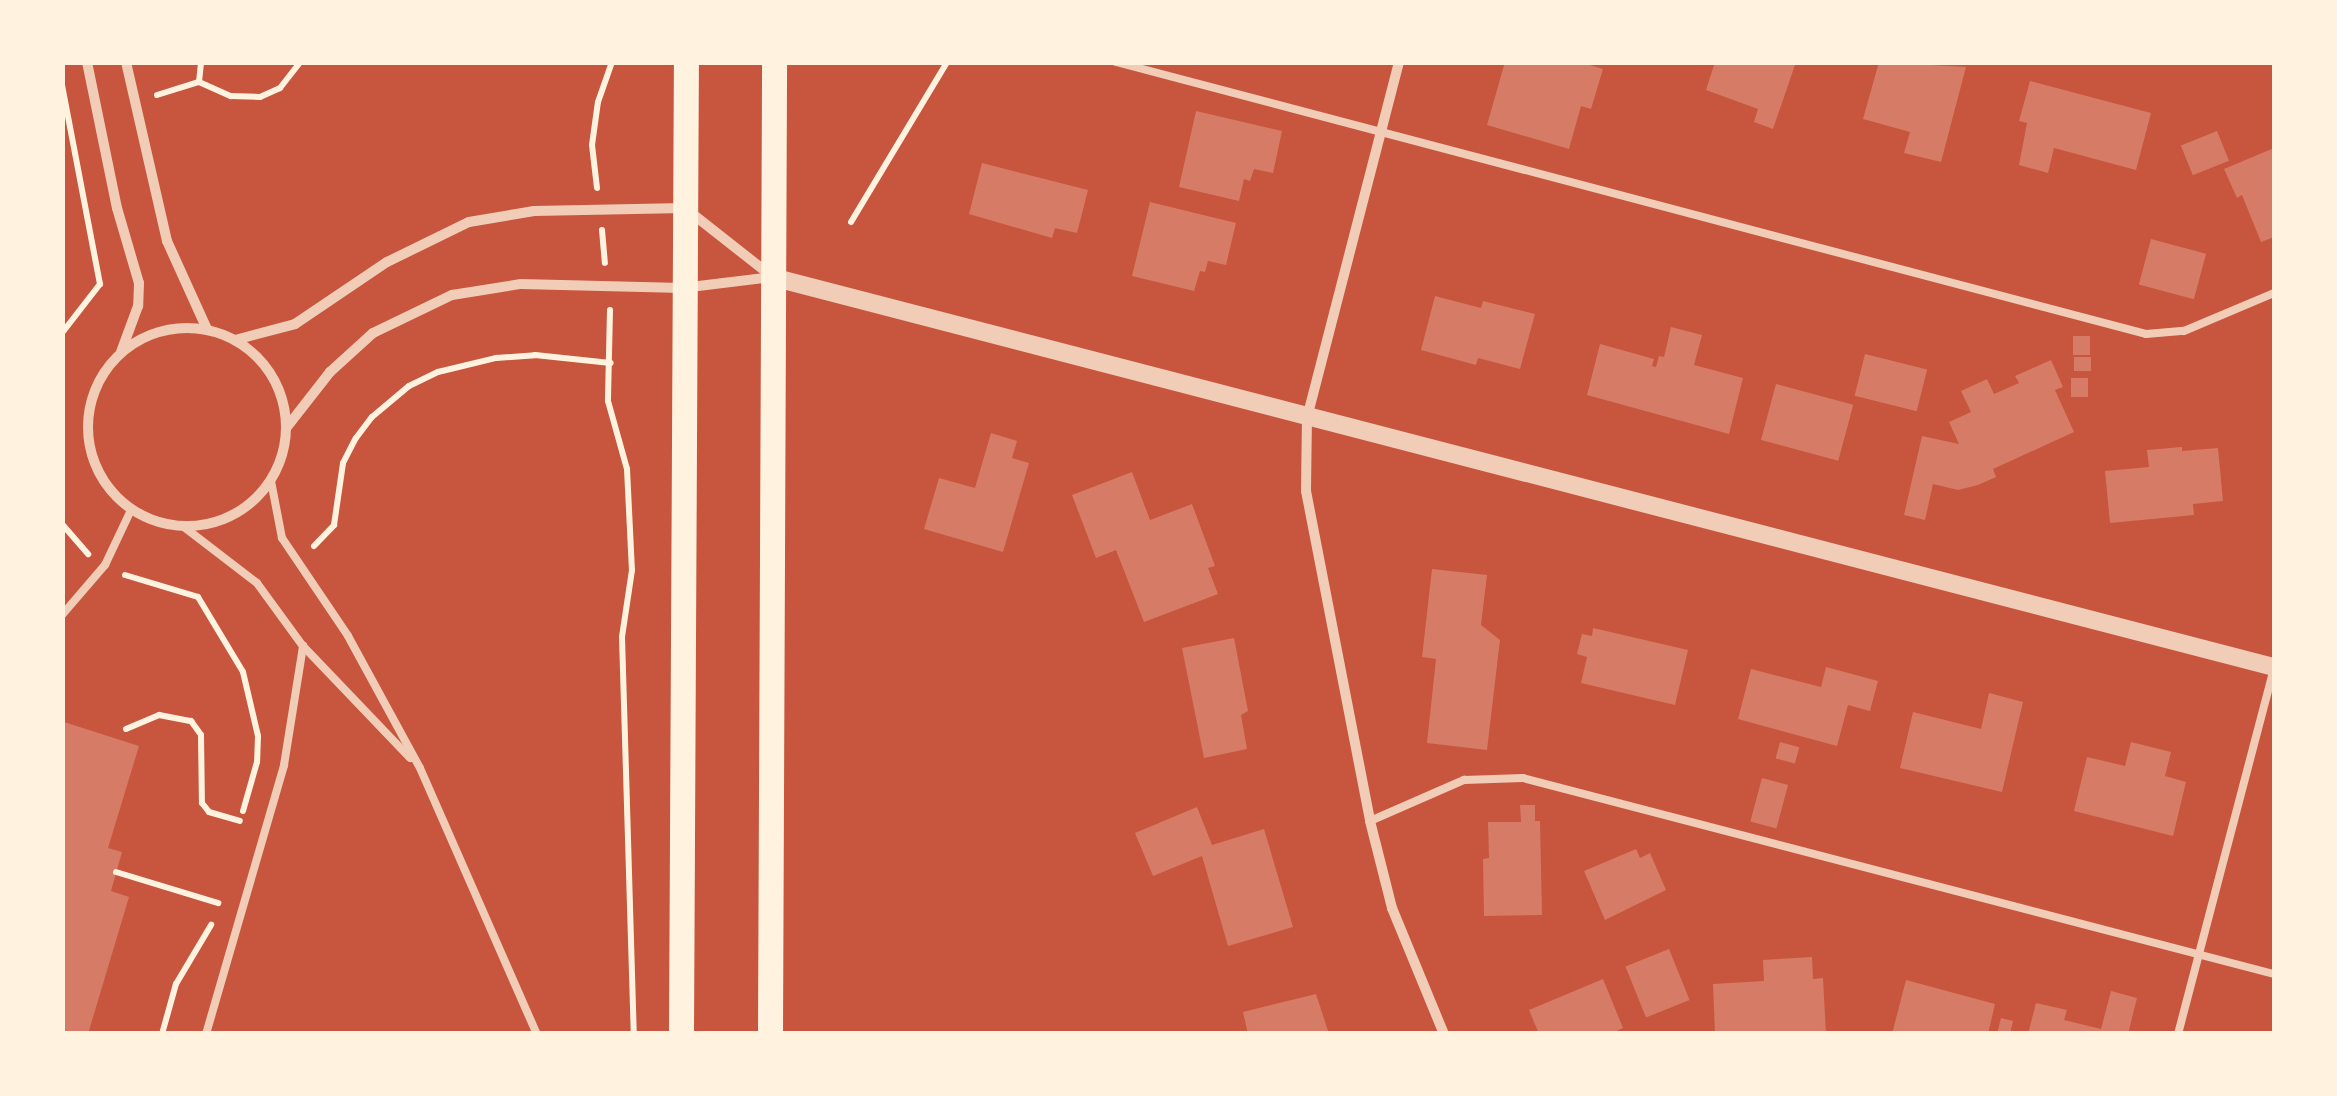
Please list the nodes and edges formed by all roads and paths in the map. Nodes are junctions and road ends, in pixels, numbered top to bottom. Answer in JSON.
{"nodes":[{"id":1,"x":87,"y":62,"type":"edge"},
{"id":2,"x":126,"y":62,"type":"edge"},
{"id":3,"x":201,"y":62,"type":"edge"},
{"id":4,"x":300,"y":62,"type":"edge"},
{"id":5,"x":686,"y":62,"type":"edge"},
{"id":6,"x":774,"y":62,"type":"edge"},
{"id":7,"x":946,"y":62,"type":"edge"},
{"id":8,"x":1116,"y":62,"type":"edge"},
{"id":9,"x":1399,"y":62,"type":"edge"},
{"id":10,"x":199,"y":82,"type":"junction"},
{"id":11,"x":62,"y":85,"type":"edge"},
{"id":12,"x":169,"y":91,"type":"dead end"},
{"id":13,"x":66,"y":118,"type":"edge"},
{"id":14,"x":1379,"y":132,"type":"junction"},
{"id":15,"x":684,"y":208,"type":"junction"},
{"id":16,"x":851,"y":222,"type":"dead end"},
{"id":17,"x":772,"y":277,"type":"junction"},
{"id":18,"x":682,"y":288,"type":"junction"},
{"id":19,"x":2274,"y":292,"type":"edge"},
{"id":20,"x":207,"y":329,"type":"junction"},
{"id":21,"x":62,"y":334,"type":"edge"},
{"id":22,"x":235,"y":340,"type":"junction"},
{"id":23,"x":121,"y":352,"type":"junction"},
{"id":24,"x":1307,"y":417,"type":"junction"},
{"id":25,"x":287,"y":427,"type":"junction"},
{"id":26,"x":271,"y":480,"type":"junction"},
{"id":27,"x":131,"y":510,"type":"junction"},
{"id":28,"x":62,"y":524,"type":"edge"},
{"id":29,"x":184,"y":527,"type":"junction"},
{"id":30,"x":313,"y":547,"type":"dead end"},
{"id":31,"x":106,"y":565,"type":"junction"},
{"id":32,"x":62,"y":616,"type":"edge"},
{"id":33,"x":304,"y":646,"type":"junction"},
{"id":34,"x":2274,"y":667,"type":"edge"},
{"id":35,"x":126,"y":729,"type":"dead end"},
{"id":36,"x":420,"y":768,"type":"junction"},
{"id":37,"x":240,"y":821,"type":"junction"},
{"id":38,"x":1370,"y":821,"type":"junction"},
{"id":39,"x":236,"y":838,"type":"dead end"},
{"id":40,"x":116,"y":872,"type":"dead end"},
{"id":41,"x":222,"y":887,"type":"dead end"},
{"id":42,"x":218,"y":903,"type":"junction"},
{"id":43,"x":2199,"y":953,"type":"junction"},
{"id":44,"x":2274,"y":974,"type":"edge"},
{"id":45,"x":162,"y":1034,"type":"edge"},
{"id":46,"x":206,"y":1034,"type":"edge"},
{"id":47,"x":536,"y":1034,"type":"edge"},
{"id":48,"x":634,"y":1034,"type":"edge"},
{"id":49,"x":681,"y":1034,"type":"edge"},
{"id":50,"x":770,"y":1034,"type":"edge"},
{"id":51,"x":1444,"y":1034,"type":"edge"},
{"id":52,"x":2178,"y":1034,"type":"edge"}],
"edges":[{"from":1,"to":23,"type":"street"},
{"from":2,"to":20,"type":"street"},
{"from":3,"to":10,"type":"path"},
{"from":4,"to":10,"type":"path"},
{"from":5,"to":15,"type":"main road"},
{"from":6,"to":17,"type":"main road"},
{"from":7,"to":16,"type":"path"},
{"from":8,"to":14,"type":"lane"},
{"from":9,"to":14,"type":"street"},
{"from":10,"to":12,"type":"path"},
{"from":11,"to":13,"type":"path"},
{"from":13,"to":21,"type":"path"},
{"from":14,"to":19,"type":"lane"},
{"from":14,"to":24,"type":"street"},
{"from":15,"to":17,"type":"street"},
{"from":15,"to":18,"type":"main road"},
{"from":15,"to":22,"type":"street"},
{"from":17,"to":18,"type":"street"},
{"from":17,"to":24,"type":"street"},
{"from":17,"to":50,"type":"main road"},
{"from":18,"to":25,"type":"street"},
{"from":18,"to":49,"type":"main road"},
{"from":20,"to":22,"type":"street"},
{"from":20,"to":23,"type":"street"},
{"from":22,"to":25,"type":"street"},
{"from":23,"to":27,"type":"street"},
{"from":24,"to":34,"type":"street"},
{"from":24,"to":38,"type":"street"},
{"from":25,"to":26,"type":"street"},
{"from":26,"to":29,"type":"street"},
{"from":26,"to":36,"type":"lane"},
{"from":27,"to":29,"type":"street"},
{"from":27,"to":31,"type":"lane"},
{"from":28,"to":31,"type":"path"},
{"from":29,"to":33,"type":"lane"},
{"from":30,"to":48,"type":"path"},
{"from":31,"to":32,"type":"lane"},
{"from":31,"to":37,"type":"path"},
{"from":33,"to":36,"type":"lane"},
{"from":33,"to":46,"type":"lane"},
{"from":34,"to":43,"type":"lane"},
{"from":35,"to":37,"type":"path"},
{"from":36,"to":47,"type":"lane"},
{"from":37,"to":39,"type":"path"},
{"from":38,"to":43,"type":"lane"},
{"from":38,"to":51,"type":"street"},
{"from":40,"to":42,"type":"path"},
{"from":41,"to":42,"type":"path"},
{"from":42,"to":45,"type":"path"},
{"from":43,"to":44,"type":"lane"},
{"from":43,"to":52,"type":"lane"}]}
